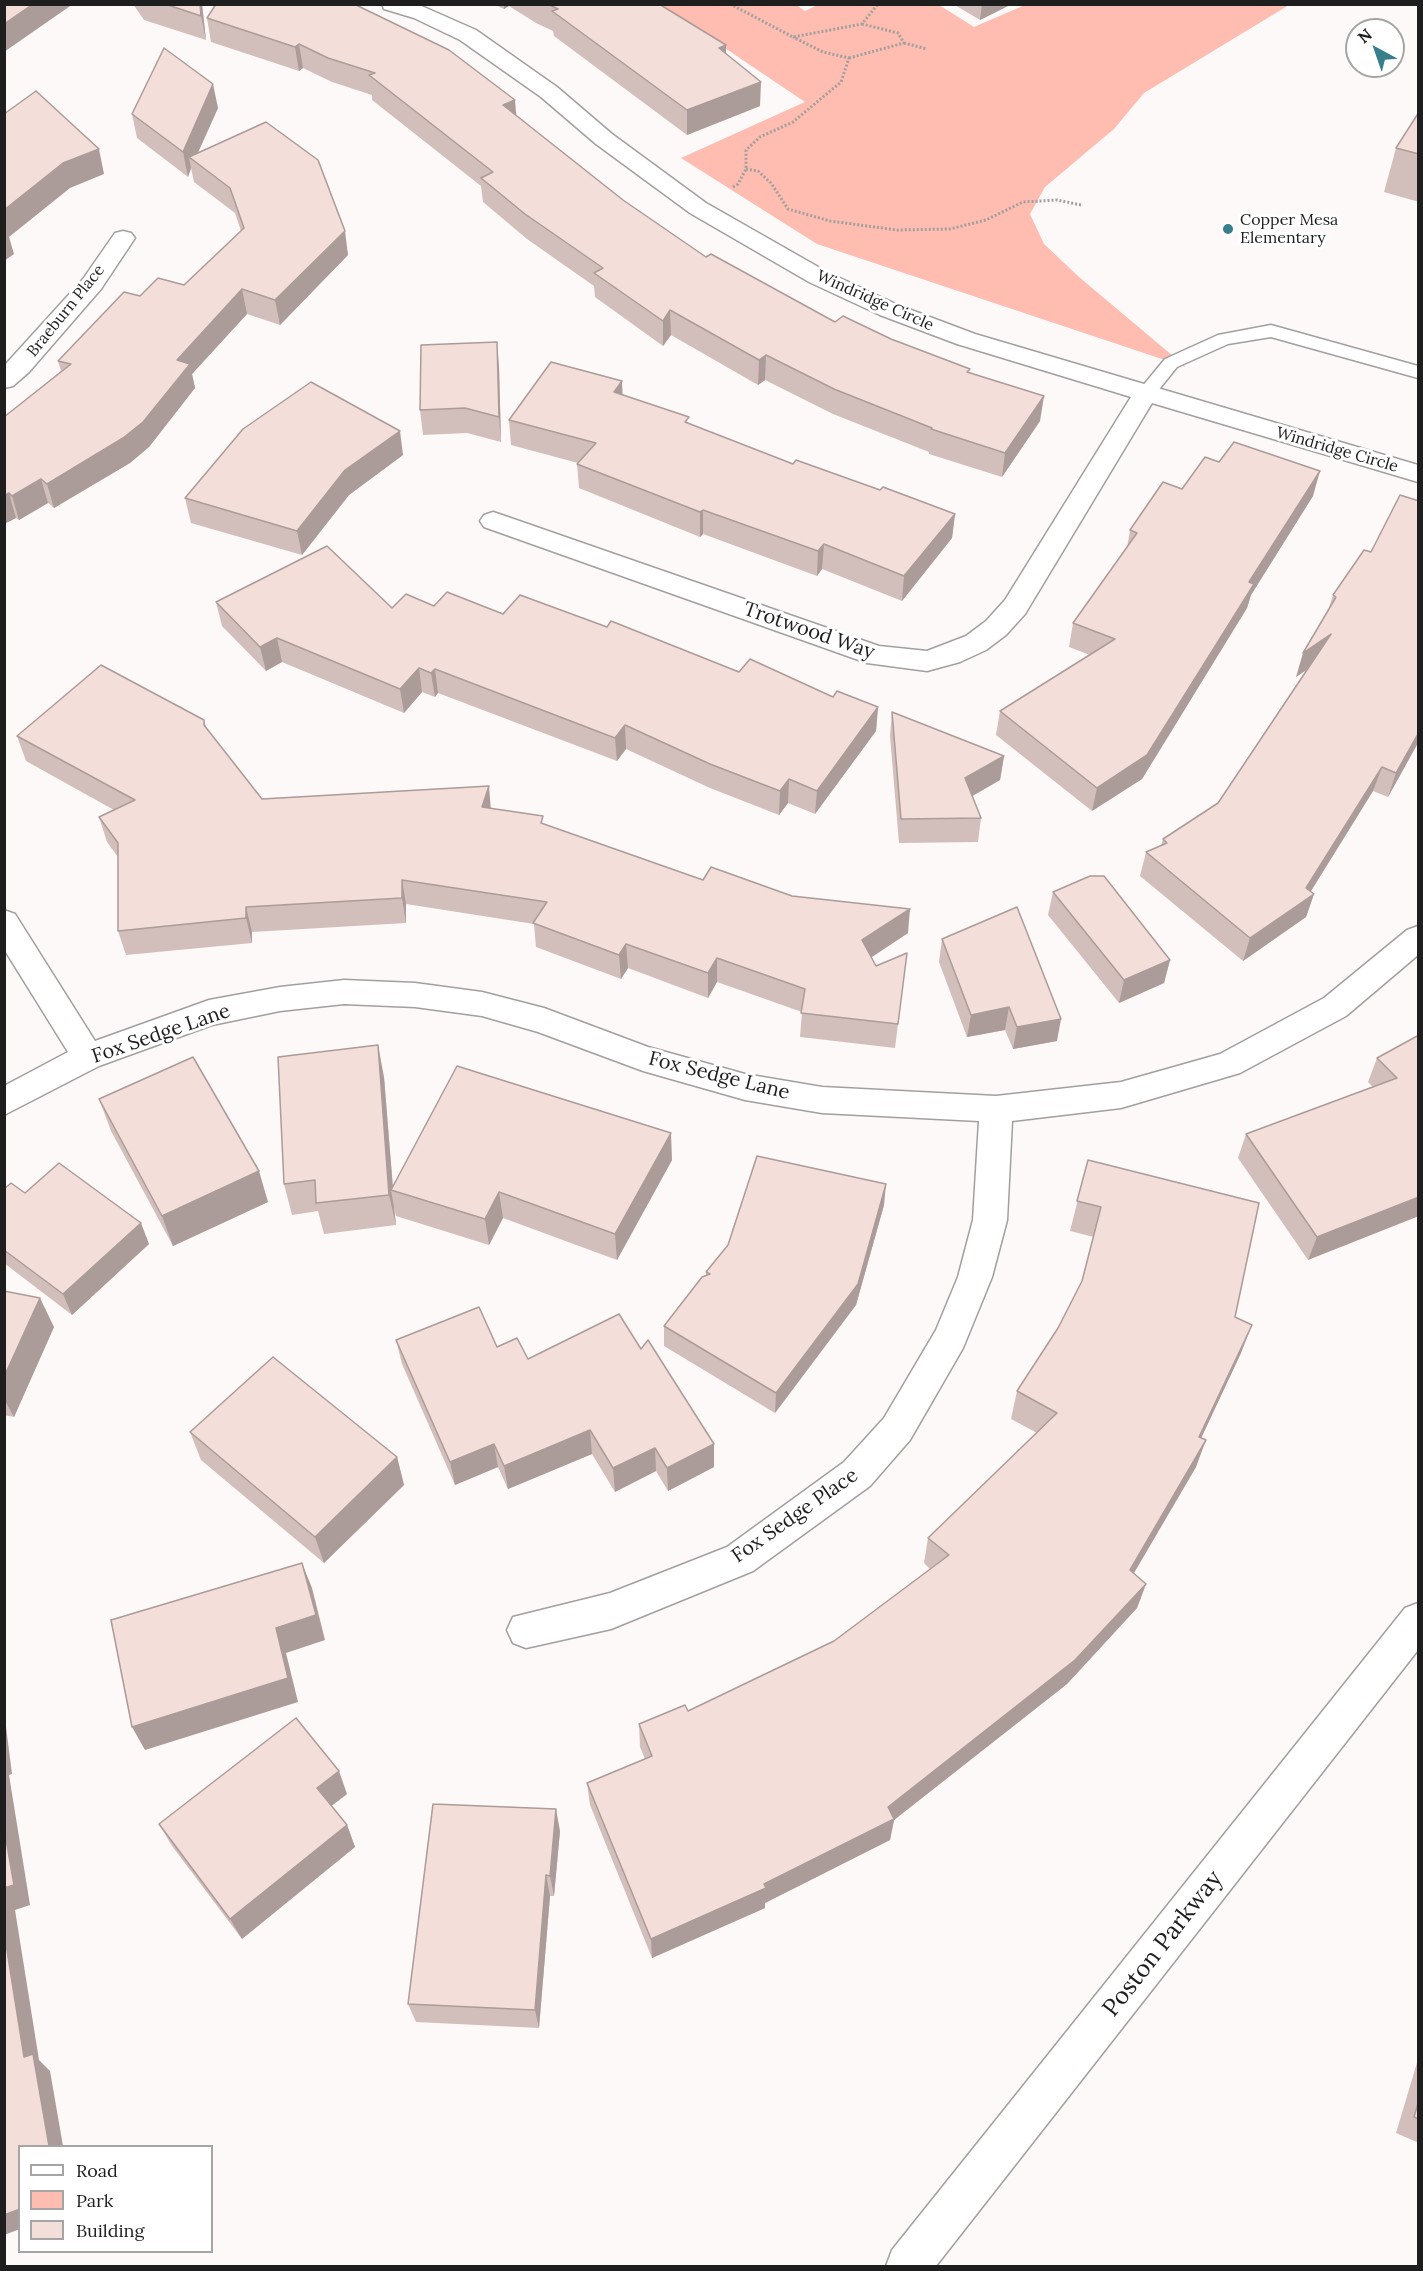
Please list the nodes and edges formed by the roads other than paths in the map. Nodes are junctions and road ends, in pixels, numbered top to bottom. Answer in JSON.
{"nodes":[{"id":1,"x":392,"y":4,"type":"edge"},
{"id":2,"x":123,"y":238,"type":"dead end"},
{"id":3,"x":1419,"y":372,"type":"edge"},
{"id":4,"x":4,"y":380,"type":"edge"},
{"id":5,"x":1145,"y":393,"type":"junction"},
{"id":6,"x":1419,"y":474,"type":"edge"},
{"id":7,"x":493,"y":521,"type":"dead end"},
{"id":8,"x":4,"y":922,"type":"edge"},
{"id":9,"x":1419,"y":938,"type":"edge"},
{"id":10,"x":88,"y":1058,"type":"junction"},
{"id":11,"x":4,"y":1102,"type":"edge"},
{"id":12,"x":996,"y":1109,"type":"junction"},
{"id":13,"x":1419,"y":1621,"type":"edge"},
{"id":14,"x":526,"y":1630,"type":"dead end"},
{"id":15,"x":908,"y":2266,"type":"edge"}],
"edges":[{"from":1,"to":5,"type":"street","name":"Windridge Circle"},
{"from":2,"to":4,"type":"street","name":"Braeburn Place"},
{"from":3,"to":5,"type":"lane"},
{"from":5,"to":6,"type":"street","name":"Windridge Circle"},
{"from":5,"to":7,"type":"street","name":"Trotwood Way"},
{"from":8,"to":10,"type":"street"},
{"from":9,"to":12,"type":"street","name":"Fox Sedge Lane"},
{"from":10,"to":11,"type":"street","name":"Fox Sedge Lane"},
{"from":10,"to":12,"type":"street","name":"Fox Sedge Lane"},
{"from":12,"to":14,"type":"street","name":"Fox Sedge Place"},
{"from":13,"to":15,"type":"street","name":"Poston Parkway"}]}
